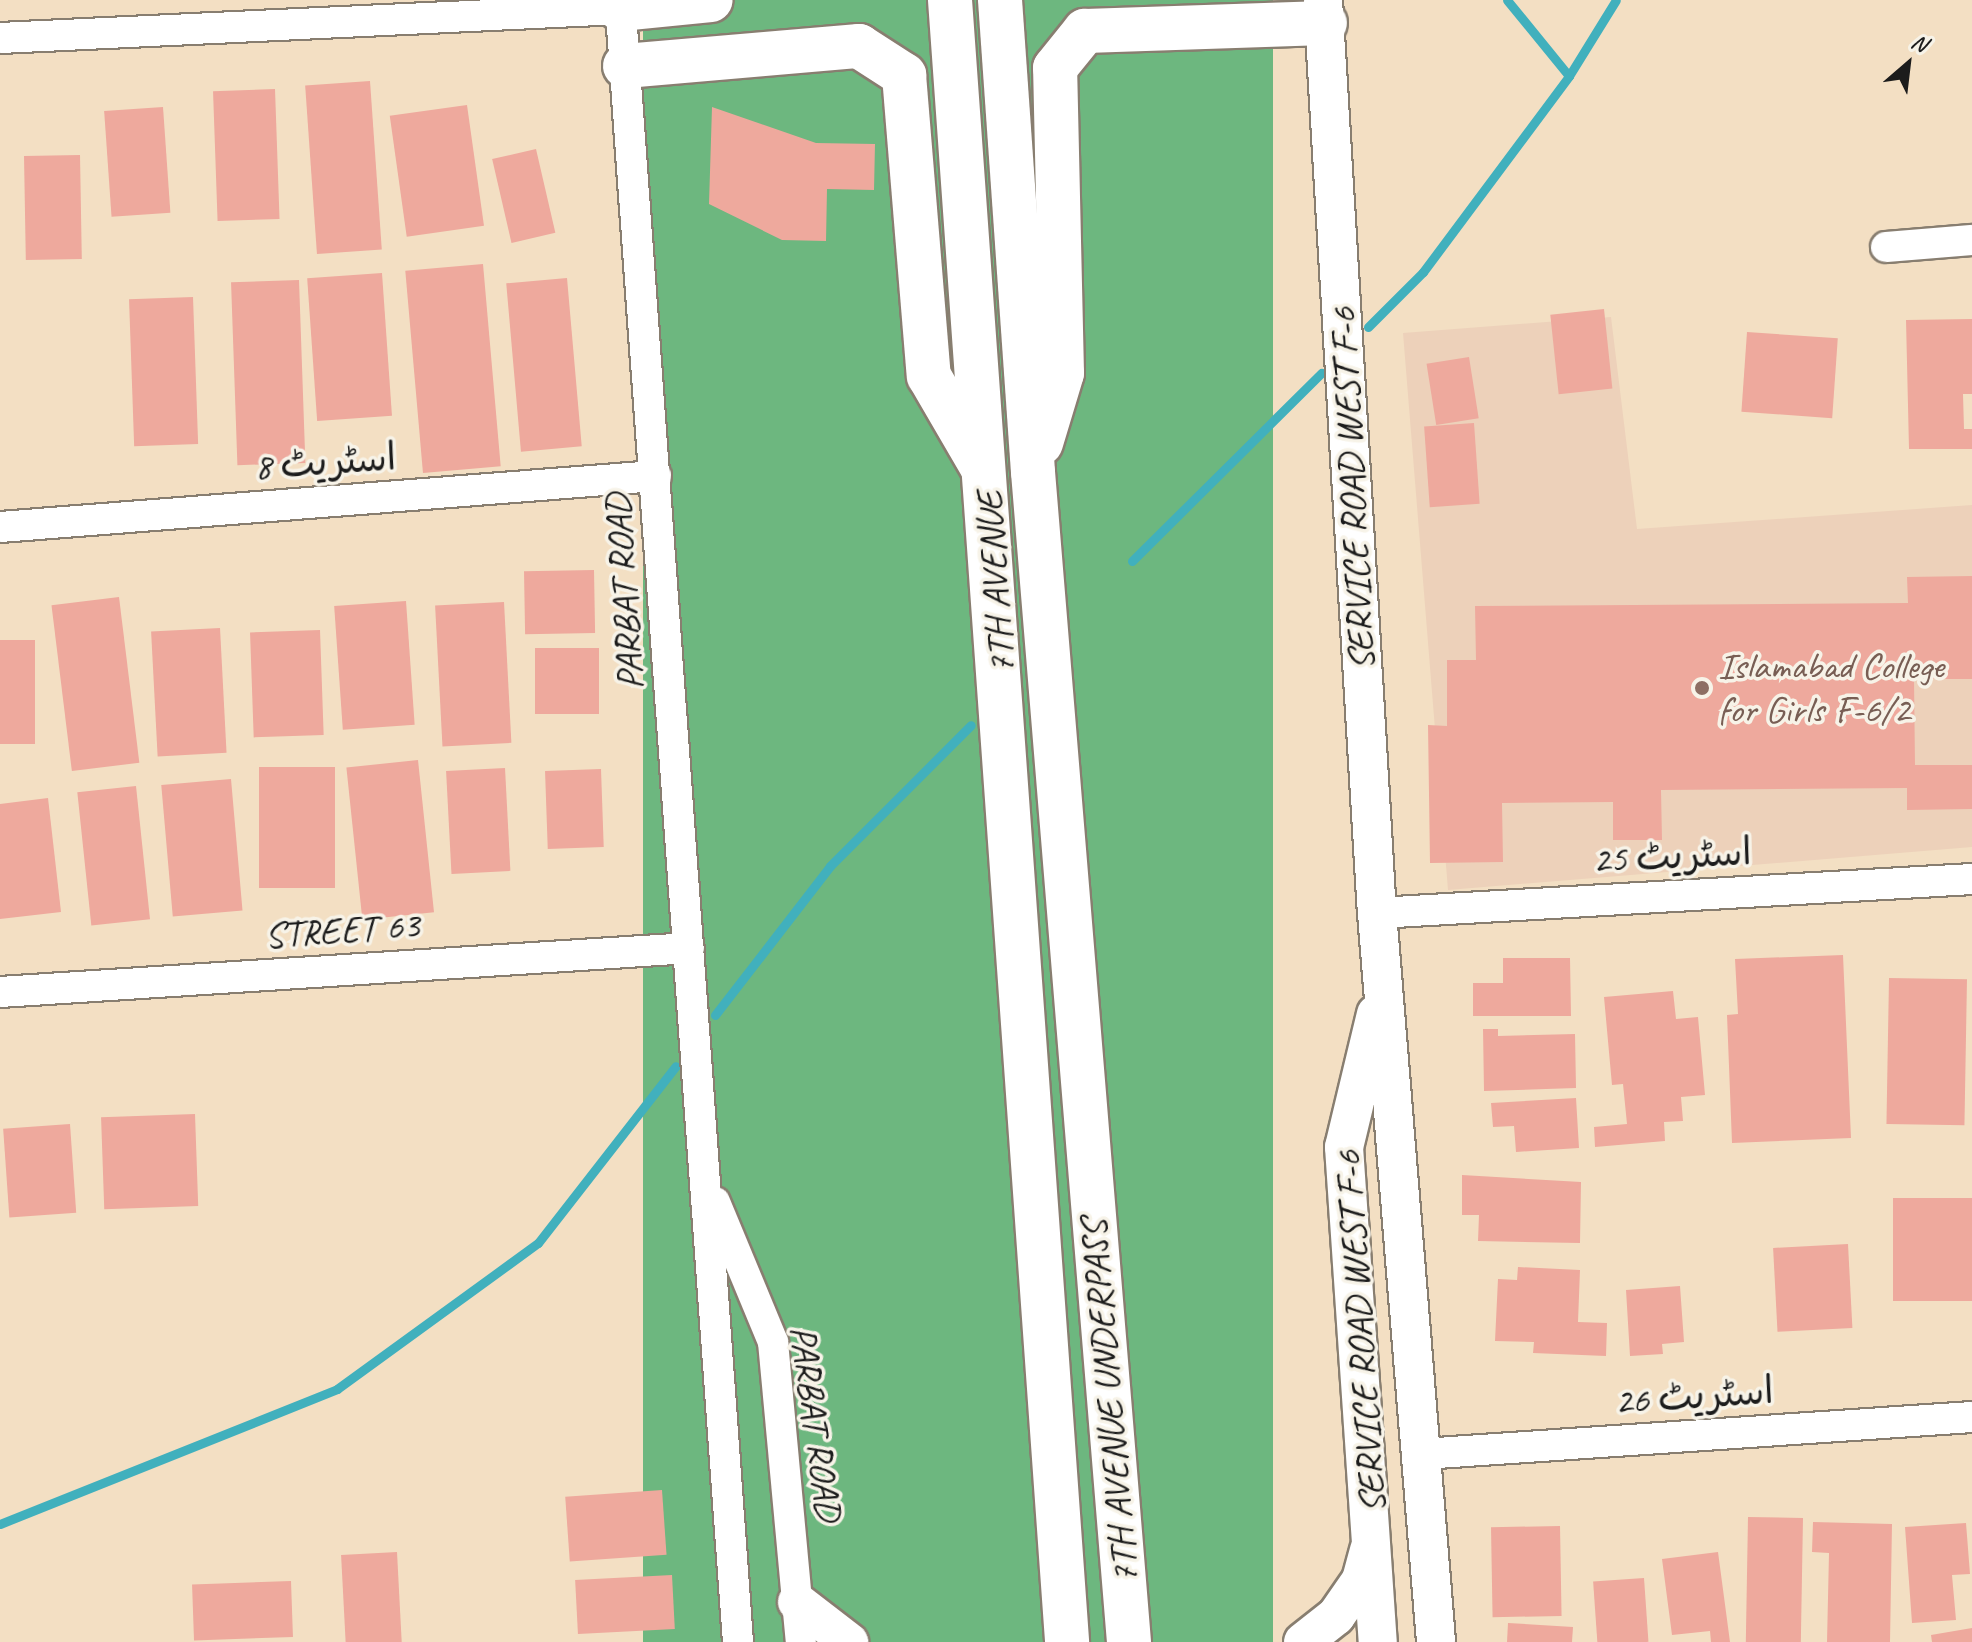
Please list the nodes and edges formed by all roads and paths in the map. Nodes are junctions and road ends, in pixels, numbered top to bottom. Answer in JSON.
{"nodes":[{"id":1,"x":711,"y":0,"type":"edge"},
{"id":2,"x":950,"y":0,"type":"edge"},
{"id":3,"x":1000,"y":0,"type":"edge"},
{"id":4,"x":620,"y":5,"type":"edge"},
{"id":5,"x":1324,"y":12,"type":"edge"},
{"id":6,"x":0,"y":38,"type":"edge"},
{"id":7,"x":625,"y":66,"type":"junction"},
{"id":8,"x":1972,"y":240,"type":"edge"},
{"id":9,"x":1886,"y":247,"type":"dead end"},
{"id":10,"x":1033,"y":472,"type":"junction"},
{"id":11,"x":656,"y":476,"type":"junction"},
{"id":12,"x":987,"y":476,"type":"junction"},
{"id":13,"x":0,"y":527,"type":"edge"},
{"id":14,"x":1972,"y":879,"type":"edge"},
{"id":15,"x":1377,"y":913,"type":"junction"},
{"id":16,"x":689,"y":948,"type":"junction"},
{"id":17,"x":1384,"y":979,"type":"junction"},
{"id":18,"x":0,"y":992,"type":"edge"},
{"id":19,"x":1089,"y":1162,"type":"joint"},
{"id":20,"x":1034,"y":1167,"type":"joint"},
{"id":21,"x":705,"y":1178,"type":"junction"},
{"id":22,"x":1972,"y":1417,"type":"edge"},
{"id":23,"x":1422,"y":1454,"type":"junction"},
{"id":24,"x":1373,"y":1538,"type":"junction"},
{"id":25,"x":797,"y":1602,"type":"junction"},
{"id":26,"x":738,"y":1642,"type":"edge"},
{"id":27,"x":801,"y":1642,"type":"edge"},
{"id":28,"x":849,"y":1642,"type":"edge"},
{"id":29,"x":1067,"y":1642,"type":"edge"},
{"id":30,"x":1129,"y":1642,"type":"edge"},
{"id":31,"x":1303,"y":1642,"type":"edge"},
{"id":32,"x":1378,"y":1642,"type":"edge"},
{"id":33,"x":1436,"y":1642,"type":"edge"}],
"edges":[{"from":1,"to":4,"type":"main road"},
{"from":2,"to":12,"type":"main road","name":"7TH AVENUE"},
{"from":3,"to":10,"type":"main road","name":"7TH AVENUE"},
{"from":4,"to":6,"type":"street"},
{"from":4,"to":7,"type":"street","name":"PARBAT ROAD"},
{"from":5,"to":10,"type":"main road"},
{"from":5,"to":15,"type":"street","name":"SERVICE ROAD WEST F-6"},
{"from":7,"to":11,"type":"street","name":"PARBAT ROAD"},
{"from":7,"to":12,"type":"main road"},
{"from":8,"to":9,"type":"street"},
{"from":10,"to":19,"type":"main road","name":"7TH AVENUE"},
{"from":11,"to":13,"type":"street","name":"اسٹریٹ 8"},
{"from":11,"to":16,"type":"street","name":"PARBAT ROAD"},
{"from":12,"to":20,"type":"main road","name":"7TH AVENUE"},
{"from":14,"to":15,"type":"street","name":"اسٹریٹ 25"},
{"from":15,"to":17,"type":"street","name":"SERVICE ROAD WEST F-6"},
{"from":16,"to":18,"type":"street","name":"STREET 63"},
{"from":16,"to":21,"type":"street","name":"PARBAT ROAD"},
{"from":17,"to":23,"type":"street","name":"SERVICE ROAD WEST F-6"},
{"from":17,"to":24,"type":"street","name":"SERVICE ROAD WEST F-6"},
{"from":19,"to":30,"type":"main road","name":"7TH AVENUE UNDERPASS"},
{"from":20,"to":29,"type":"main road","name":"7TH AVENUE UNDERPASS"},
{"from":21,"to":25,"type":"street","name":"PARBAT ROAD"},
{"from":21,"to":26,"type":"street","name":"PARBAT ROAD"},
{"from":22,"to":23,"type":"street","name":"اسٹریٹ 26"},
{"from":23,"to":33,"type":"street","name":"SERVICE ROAD WEST F-6"},
{"from":24,"to":31,"type":"street"},
{"from":24,"to":32,"type":"street","name":"SERVICE ROAD WEST F-6"},
{"from":25,"to":27,"type":"street","name":"PARBAT ROAD"},
{"from":25,"to":28,"type":"street"}]}
